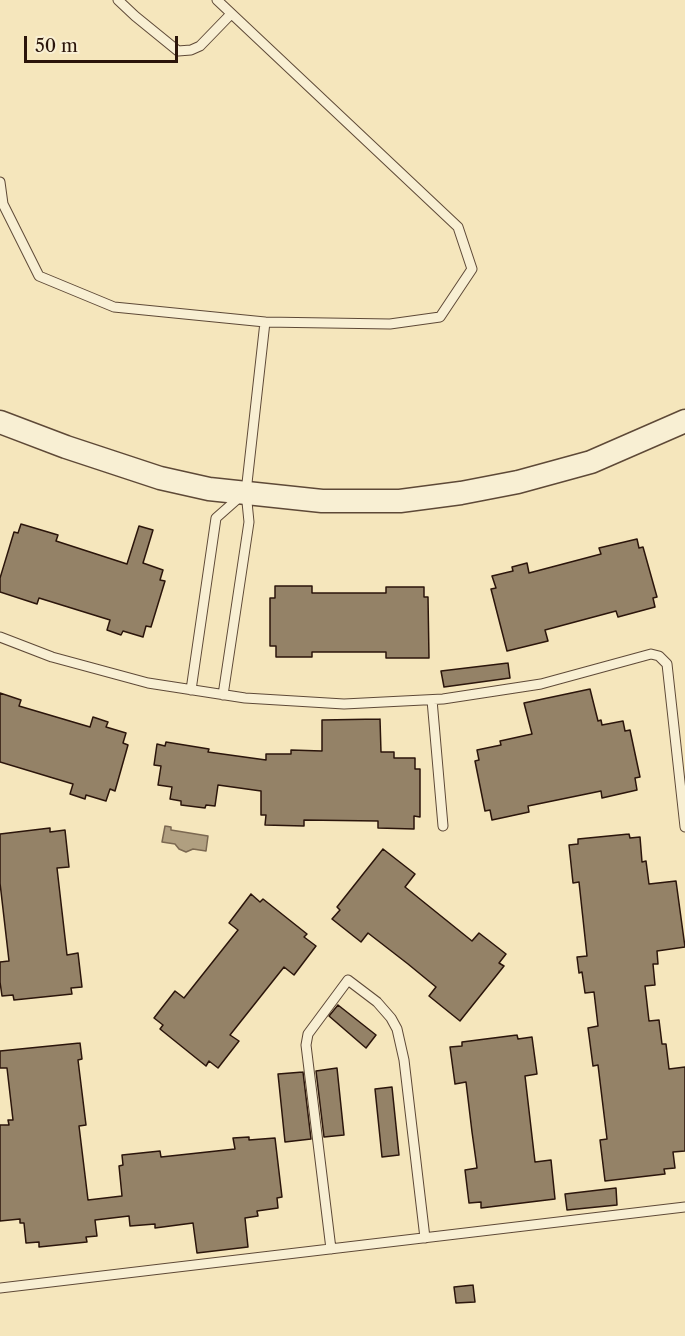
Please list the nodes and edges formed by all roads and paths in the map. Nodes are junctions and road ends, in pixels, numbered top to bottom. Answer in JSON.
{"nodes":[{"id":1,"x":118,"y":0,"type":"edge"},
{"id":2,"x":217,"y":0,"type":"edge"},
{"id":3,"x":231,"y":14,"type":"junction"},
{"id":4,"x":0,"y":182,"type":"edge"},
{"id":5,"x":265,"y":322,"type":"junction"},
{"id":6,"x":685,"y":421,"type":"edge"},
{"id":7,"x":0,"y":423,"type":"edge"},
{"id":8,"x":246,"y":492,"type":"junction"},
{"id":9,"x":0,"y":637,"type":"edge"},
{"id":10,"x":191,"y":690,"type":"junction"},
{"id":11,"x":223,"y":695,"type":"junction"},
{"id":12,"x":432,"y":700,"type":"junction"},
{"id":13,"x":442,"y":826,"type":"dead end"},
{"id":14,"x":685,"y":827,"type":"edge"},
{"id":15,"x":685,"y":1207,"type":"edge"},
{"id":16,"x":425,"y":1238,"type":"junction"},
{"id":17,"x":331,"y":1249,"type":"junction"},
{"id":18,"x":0,"y":1288,"type":"edge"}],
"edges":[{"from":1,"to":3,"type":"lane"},
{"from":2,"to":3,"type":"lane"},
{"from":3,"to":5,"type":"lane"},
{"from":4,"to":5,"type":"lane"},
{"from":5,"to":8,"type":"lane"},
{"from":6,"to":8,"type":"street"},
{"from":7,"to":8,"type":"street"},
{"from":8,"to":10,"type":"lane"},
{"from":8,"to":11,"type":"lane"},
{"from":9,"to":10,"type":"lane"},
{"from":10,"to":11,"type":"lane"},
{"from":11,"to":12,"type":"lane"},
{"from":12,"to":13,"type":"lane"},
{"from":12,"to":14,"type":"lane"},
{"from":15,"to":16,"type":"lane"},
{"from":16,"to":17,"type":"lane"},
{"from":16,"to":17,"type":"lane"},
{"from":17,"to":18,"type":"lane"}]}
